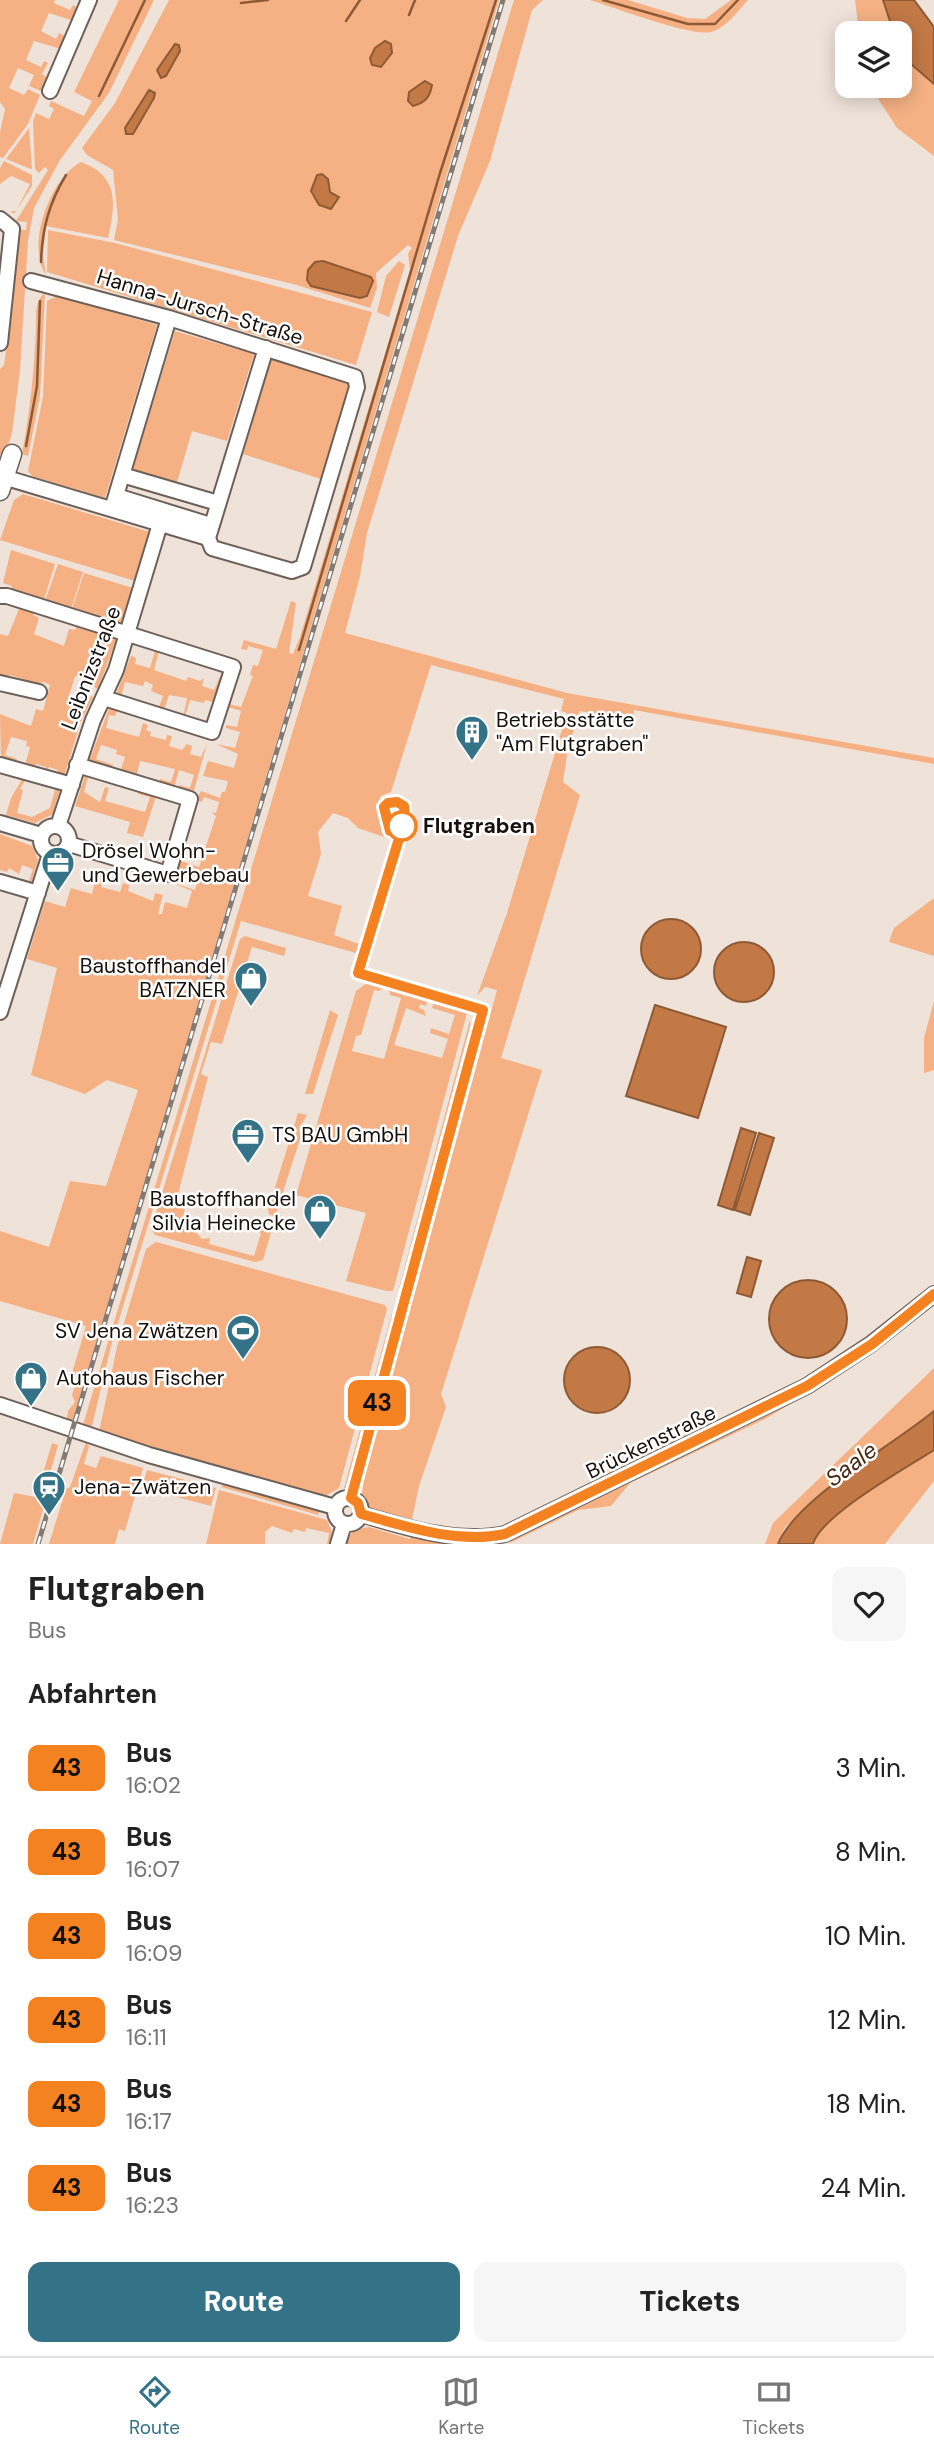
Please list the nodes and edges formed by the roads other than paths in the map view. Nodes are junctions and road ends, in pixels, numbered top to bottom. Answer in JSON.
{"nodes":[{"id":1,"x":89,"y":0,"type":"edge"},
{"id":2,"x":50,"y":92,"type":"dead end"},
{"id":3,"x":0,"y":219,"type":"edge"},
{"id":4,"x":31,"y":281,"type":"dead end"},
{"id":5,"x":169,"y":318,"type":"junction"},
{"id":6,"x":0,"y":342,"type":"edge"},
{"id":7,"x":266,"y":348,"type":"junction"},
{"id":8,"x":12,"y":454,"type":"dead end"},
{"id":9,"x":2,"y":481,"type":"edge"},
{"id":10,"x":171,"y":489,"type":"junction"},
{"id":11,"x":211,"y":501,"type":"dead end"},
{"id":12,"x":112,"y":509,"type":"junction"},
{"id":13,"x":160,"y":514,"type":"junction"},
{"id":14,"x":206,"y":530,"type":"junction"},
{"id":15,"x":0,"y":596,"type":"edge"},
{"id":16,"x":127,"y":634,"type":"junction"},
{"id":17,"x":0,"y":683,"type":"edge"},
{"id":18,"x":39,"y":692,"type":"dead end"},
{"id":19,"x":104,"y":698,"type":"junction"},
{"id":20,"x":0,"y":765,"type":"edge"},
{"id":21,"x":77,"y":765,"type":"junction"},
{"id":22,"x":72,"y":785,"type":"junction"},
{"id":23,"x":0,"y":823,"type":"edge"},
{"id":24,"x":58,"y":826,"type":"junction"},
{"id":25,"x":41,"y":835,"type":"junction"},
{"id":26,"x":69,"y":844,"type":"junction"},
{"id":27,"x":50,"y":854,"type":"junction"},
{"id":28,"x":0,"y":882,"type":"edge"},
{"id":29,"x":38,"y":893,"type":"junction"},
{"id":30,"x":6,"y":974,"type":"edge"},
{"id":31,"x":0,"y":1012,"type":"edge"},
{"id":32,"x":934,"y":1294,"type":"edge"},
{"id":33,"x":0,"y":1405,"type":"edge"},
{"id":34,"x":335,"y":1507,"type":"junction"},
{"id":35,"x":361,"y":1514,"type":"junction"},
{"id":36,"x":344,"y":1524,"type":"junction"},
{"id":37,"x":338,"y":1544,"type":"edge"}],
"edges":[{"from":1,"to":2,"type":"street"},
{"from":3,"to":6,"type":"street"},
{"from":4,"to":5,"type":"street","name":"Hanna-Jursch-Straße"},
{"from":5,"to":7,"type":"street","name":"Hanna-Jursch-Straße"},
{"from":5,"to":12,"type":"street"},
{"from":7,"to":14,"type":"street"},
{"from":7,"to":14,"type":"street","name":"Hanna-Jursch-Straße"},
{"from":8,"to":9,"type":"main road"},
{"from":9,"to":12,"type":"street"},
{"from":10,"to":11,"type":"street"},
{"from":10,"to":13,"type":"street","name":"Leibnizstraße"},
{"from":10,"to":13,"type":"street"},
{"from":12,"to":13,"type":"street"},
{"from":13,"to":14,"type":"street"},
{"from":13,"to":16,"type":"street","name":"Leibnizstraße"},
{"from":15,"to":16,"type":"street"},
{"from":16,"to":19,"type":"street","name":"Leibnizstraße"},
{"from":16,"to":19,"type":"street"},
{"from":17,"to":18,"type":"street"},
{"from":19,"to":21,"type":"street","name":"Leibnizstraße"},
{"from":20,"to":22,"type":"street"},
{"from":21,"to":22,"type":"street","name":"Leibnizstraße"},
{"from":21,"to":26,"type":"street"},
{"from":22,"to":24,"type":"street","name":"Leibnizstraße"},
{"from":23,"to":25,"type":"street"},
{"from":24,"to":25,"type":"street"},
{"from":24,"to":26,"type":"street"},
{"from":25,"to":27,"type":"street"},
{"from":26,"to":27,"type":"street"},
{"from":27,"to":29,"type":"street"},
{"from":28,"to":29,"type":"street"},
{"from":29,"to":30,"type":"street"},
{"from":30,"to":31,"type":"street"},
{"from":32,"to":35,"type":"street","name":"Brückenstraße"},
{"from":33,"to":34,"type":"street"},
{"from":34,"to":35,"type":"street"},
{"from":34,"to":36,"type":"street"},
{"from":35,"to":36,"type":"street"},
{"from":36,"to":37,"type":"street"}]}
